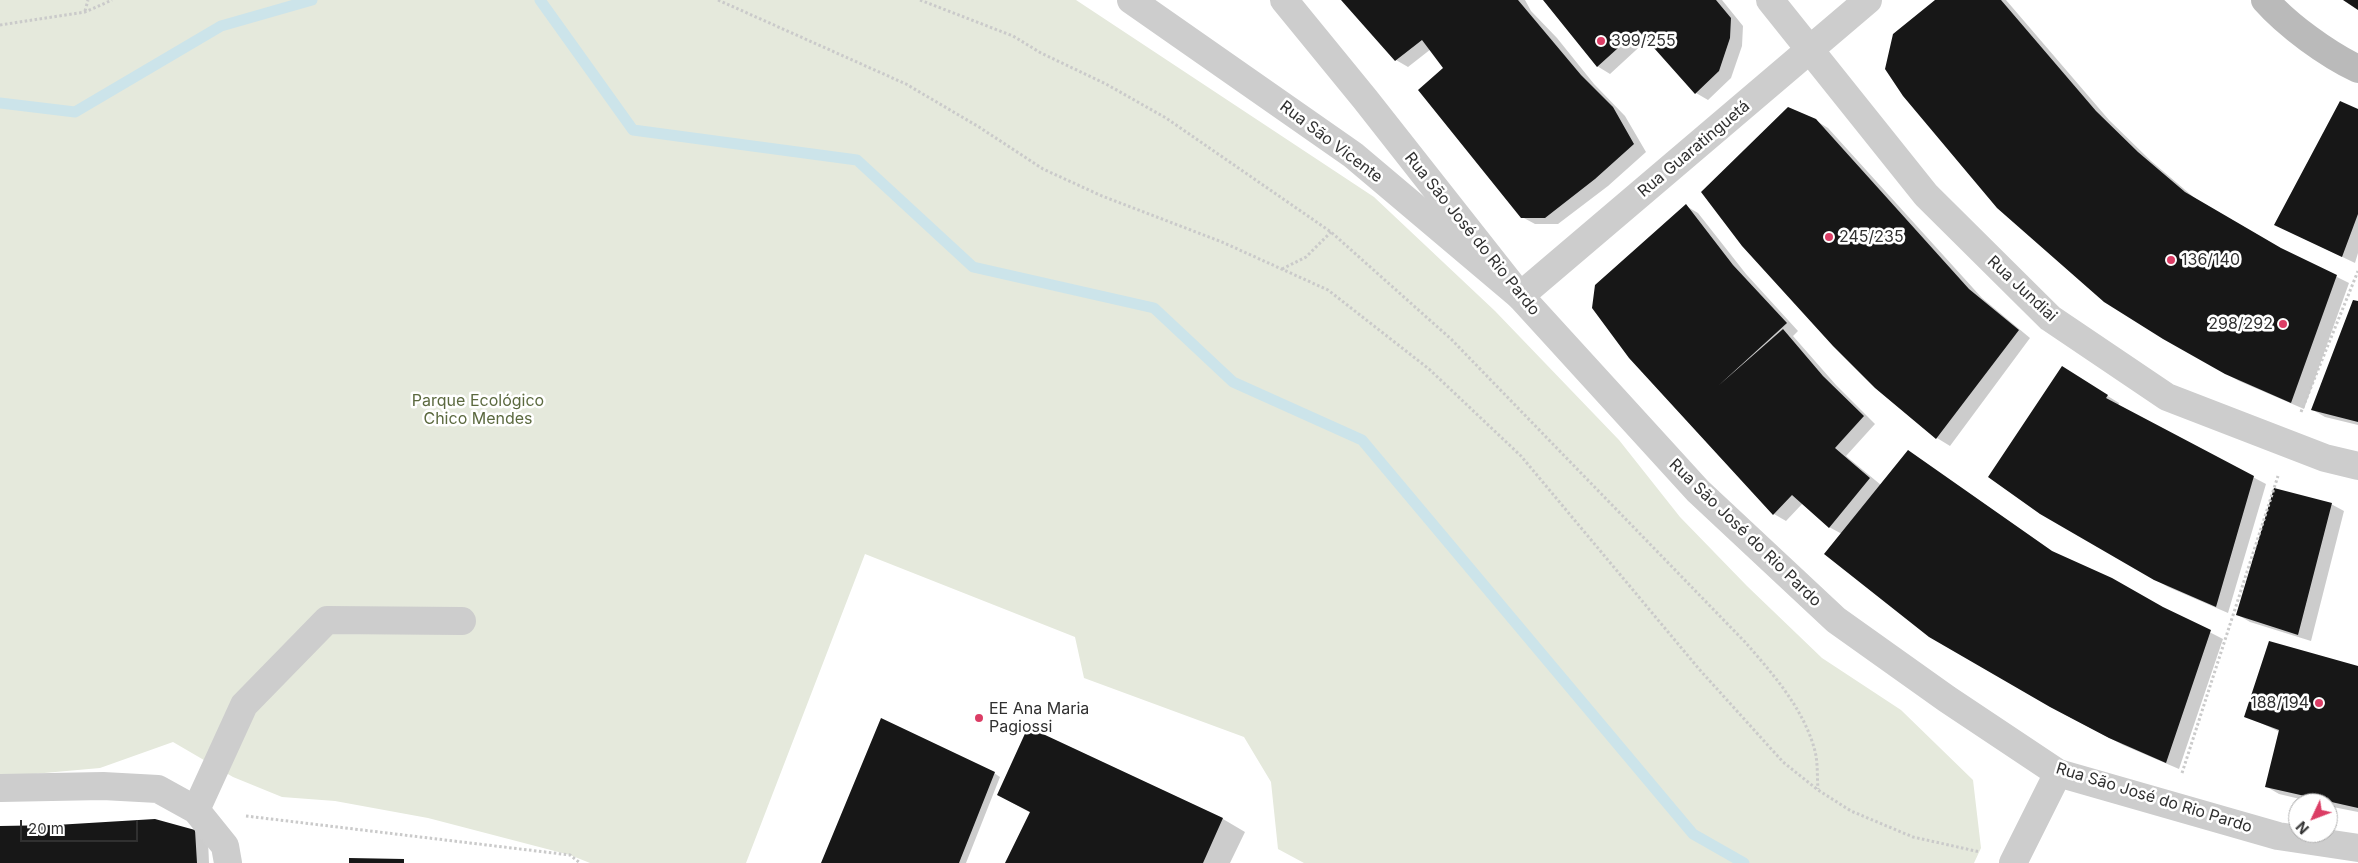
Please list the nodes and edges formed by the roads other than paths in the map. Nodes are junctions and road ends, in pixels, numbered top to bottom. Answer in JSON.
{"nodes":[{"id":1,"x":1132,"y":0,"type":"edge"},
{"id":2,"x":1284,"y":0,"type":"edge"},
{"id":3,"x":1770,"y":0,"type":"edge"},
{"id":4,"x":1868,"y":0,"type":"edge"},
{"id":5,"x":2265,"y":0,"type":"edge"},
{"id":6,"x":1811,"y":50,"type":"junction"},
{"id":7,"x":2358,"y":69,"type":"edge"},
{"id":8,"x":1520,"y":296,"type":"junction"},
{"id":9,"x":2358,"y":466,"type":"edge"},
{"id":10,"x":462,"y":621,"type":"dead end"},
{"id":11,"x":2058,"y":773,"type":"junction"},
{"id":12,"x":0,"y":788,"type":"edge"},
{"id":13,"x":196,"y":810,"type":"junction"},
{"id":14,"x":2358,"y":848,"type":"edge"},
{"id":15,"x":2014,"y":862,"type":"edge"},
{"id":16,"x":228,"y":863,"type":"edge"}],
"edges":[{"from":1,"to":8,"type":"street","name":"Rua São Vicente"},
{"from":2,"to":8,"type":"street","name":"Rua São José do Rio Pardo"},
{"from":3,"to":6,"type":"street","name":"Rua Jundiai"},
{"from":4,"to":6,"type":"street","name":"Rua Guaratinguetá"},
{"from":5,"to":7,"type":"main road"},
{"from":6,"to":8,"type":"street","name":"Rua Guaratinguetá"},
{"from":6,"to":9,"type":"street","name":"Rua Jundiai"},
{"from":8,"to":11,"type":"street","name":"Rua São José do Rio Pardo"},
{"from":10,"to":13,"type":"street"},
{"from":11,"to":14,"type":"street","name":"Rua São José do Rio Pardo"},
{"from":11,"to":15,"type":"street"},
{"from":12,"to":13,"type":"street"},
{"from":13,"to":16,"type":"street"}]}
